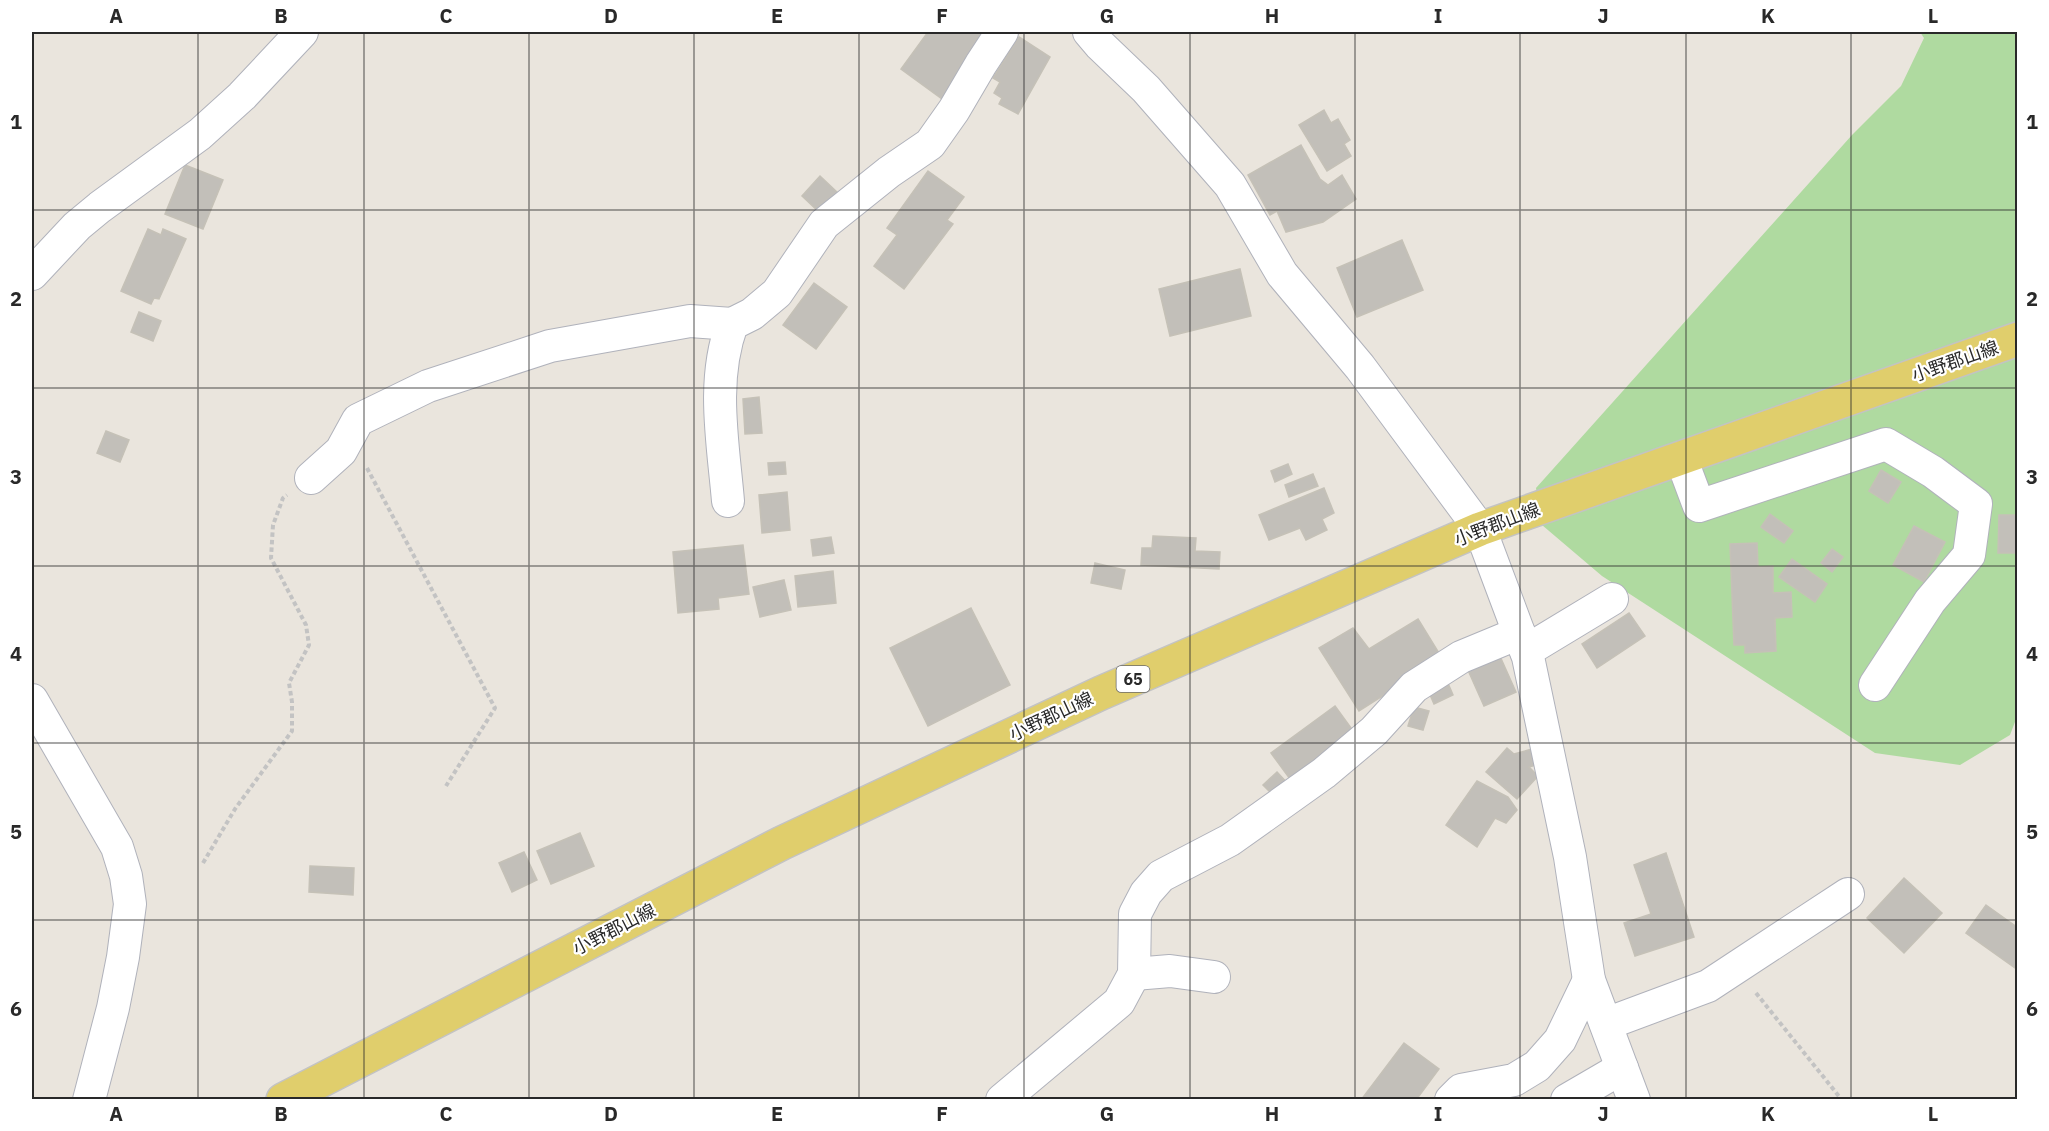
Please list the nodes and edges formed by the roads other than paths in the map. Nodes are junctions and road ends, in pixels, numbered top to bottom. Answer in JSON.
{"nodes":[{"id":1,"x":302,"y":32,"type":"edge"},
{"id":2,"x":1002,"y":32,"type":"edge"},
{"id":3,"x":1089,"y":32,"type":"edge"},
{"id":4,"x":32,"y":273,"type":"edge"},
{"id":5,"x":732,"y":324,"type":"junction"},
{"id":6,"x":2018,"y":339,"type":"edge"},
{"id":7,"x":1681,"y":458,"type":"junction"},
{"id":8,"x":311,"y":478,"type":"road end"},
{"id":9,"x":728,"y":501,"type":"dead end"},
{"id":10,"x":1479,"y":529,"type":"junction"},
{"id":11,"x":1612,"y":599,"type":"dead end"},
{"id":12,"x":1522,"y":642,"type":"junction"},
{"id":13,"x":1875,"y":685,"type":"dead end"},
{"id":14,"x":32,"y":700,"type":"edge"},
{"id":15,"x":1848,"y":894,"type":"dead end"},
{"id":16,"x":1134,"y":974,"type":"junction"},
{"id":17,"x":1214,"y":977,"type":"dead end"},
{"id":18,"x":1589,"y":980,"type":"junction"},
{"id":19,"x":1606,"y":1024,"type":"junction"},
{"id":20,"x":1622,"y":1068,"type":"junction"},
{"id":21,"x":89,"y":1100,"type":"edge"},
{"id":22,"x":283,"y":1100,"type":"edge"},
{"id":23,"x":1002,"y":1100,"type":"edge"},
{"id":24,"x":1451,"y":1100,"type":"edge"},
{"id":25,"x":1567,"y":1100,"type":"edge"},
{"id":26,"x":1634,"y":1100,"type":"edge"}],
"edges":[{"from":1,"to":4,"type":"street"},
{"from":2,"to":5,"type":"street"},
{"from":3,"to":10,"type":"street"},
{"from":5,"to":8,"type":"street"},
{"from":5,"to":9,"type":"street"},
{"from":6,"to":7,"type":"main road","name":"小野郡山線","number":"65"},
{"from":7,"to":10,"type":"main road","name":"小野郡山線","number":"65"},
{"from":7,"to":13,"type":"street"},
{"from":10,"to":12,"type":"street"},
{"from":10,"to":22,"type":"main road","name":"小野郡山線","number":"65"},
{"from":11,"to":12,"type":"street"},
{"from":12,"to":16,"type":"street"},
{"from":12,"to":18,"type":"street"},
{"from":14,"to":21,"type":"street"},
{"from":15,"to":19,"type":"street"},
{"from":16,"to":17,"type":"street"},
{"from":16,"to":23,"type":"street"},
{"from":18,"to":19,"type":"street"},
{"from":18,"to":24,"type":"street"},
{"from":19,"to":20,"type":"street"},
{"from":20,"to":25,"type":"street"},
{"from":20,"to":26,"type":"street"}]}
